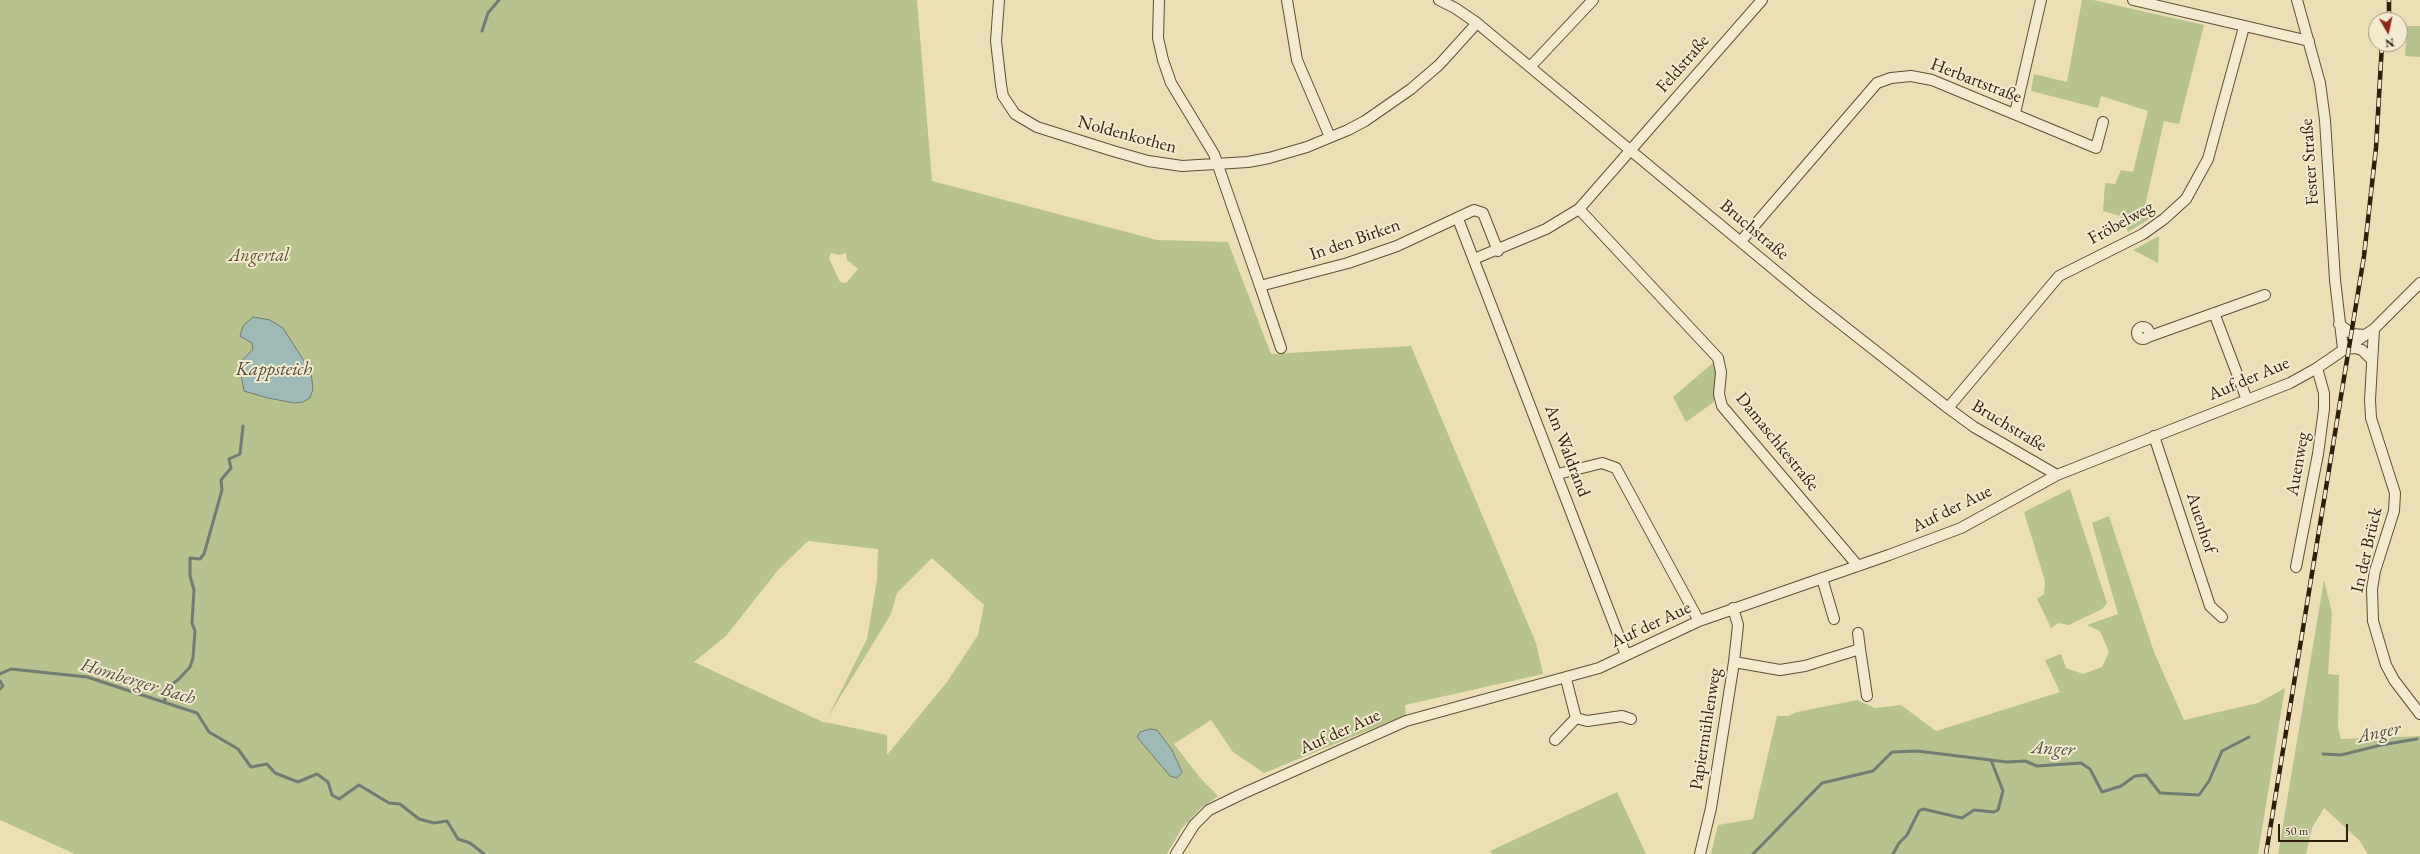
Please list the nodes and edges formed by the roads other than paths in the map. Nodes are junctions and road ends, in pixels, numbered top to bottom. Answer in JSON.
{"nodes":[{"id":1,"x":999,"y":0,"type":"edge"},
{"id":2,"x":1158,"y":0,"type":"edge"},
{"id":3,"x":1287,"y":0,"type":"edge"},
{"id":4,"x":1438,"y":0,"type":"edge"},
{"id":5,"x":1593,"y":0,"type":"edge"},
{"id":6,"x":1762,"y":0,"type":"edge"},
{"id":7,"x":2041,"y":0,"type":"edge"},
{"id":8,"x":2133,"y":0,"type":"edge"},
{"id":9,"x":2297,"y":0,"type":"edge"},
{"id":10,"x":1476,"y":23,"type":"junction"},
{"id":11,"x":2244,"y":27,"type":"junction"},
{"id":12,"x":2309,"y":41,"type":"junction"},
{"id":13,"x":1530,"y":67,"type":"junction"},
{"id":14,"x":2014,"y":113,"type":"junction"},
{"id":15,"x":2103,"y":122,"type":"dead end"},
{"id":16,"x":1330,"y":137,"type":"junction"},
{"id":17,"x":1630,"y":150,"type":"junction"},
{"id":18,"x":1218,"y":165,"type":"junction"},
{"id":19,"x":1579,"y":208,"type":"junction"},
{"id":20,"x":1458,"y":219,"type":"junction"},
{"id":21,"x":1741,"y":241,"type":"junction"},
{"id":22,"x":1498,"y":251,"type":"junction"},
{"id":23,"x":1474,"y":259,"type":"junction"},
{"id":24,"x":2420,"y":283,"type":"edge"},
{"id":25,"x":1260,"y":286,"type":"junction"},
{"id":26,"x":2265,"y":295,"type":"dead end"},
{"id":27,"x":2214,"y":313,"type":"junction"},
{"id":28,"x":2340,"y":324,"type":"junction"},
{"id":29,"x":2374,"y":329,"type":"junction"},
{"id":30,"x":2365,"y":335,"type":"junction"},
{"id":31,"x":2145,"y":338,"type":"dead end"},
{"id":32,"x":1281,"y":348,"type":"dead end"},
{"id":33,"x":2343,"y":349,"type":"junction"},
{"id":34,"x":2372,"y":360,"type":"junction"},
{"id":35,"x":2317,"y":368,"type":"junction"},
{"id":36,"x":2247,"y":400,"type":"junction"},
{"id":37,"x":1948,"y":408,"type":"junction"},
{"id":38,"x":2154,"y":436,"type":"junction"},
{"id":39,"x":1558,"y":474,"type":"junction"},
{"id":40,"x":2057,"y":475,"type":"junction"},
{"id":41,"x":1858,"y":566,"type":"junction"},
{"id":42,"x":2296,"y":567,"type":"dead end"},
{"id":43,"x":1822,"y":578,"type":"junction"},
{"id":44,"x":1733,"y":608,"type":"junction"},
{"id":45,"x":2222,"y":617,"type":"dead end"},
{"id":46,"x":1834,"y":619,"type":"dead end"},
{"id":47,"x":1699,"y":621,"type":"junction"},
{"id":48,"x":1858,"y":633,"type":"dead end"},
{"id":49,"x":1860,"y":649,"type":"junction"},
{"id":50,"x":1626,"y":655,"type":"junction"},
{"id":51,"x":1734,"y":662,"type":"junction"},
{"id":52,"x":1566,"y":678,"type":"junction"},
{"id":53,"x":1867,"y":696,"type":"dead end"},
{"id":54,"x":2420,"y":714,"type":"edge"},
{"id":55,"x":1576,"y":718,"type":"junction"},
{"id":56,"x":1631,"y":719,"type":"dead end"},
{"id":57,"x":1555,"y":740,"type":"dead end"},
{"id":58,"x":1176,"y":854,"type":"edge"},
{"id":59,"x":1700,"y":854,"type":"edge"}],
"edges":[{"from":1,"to":18,"type":"street","name":"Noldenkothen"},
{"from":2,"to":18,"type":"street"},
{"from":3,"to":16,"type":"street"},
{"from":4,"to":10,"type":"street","name":"Bruchstraße"},
{"from":5,"to":13,"type":"street"},
{"from":6,"to":17,"type":"street","name":"Feldstraße"},
{"from":7,"to":14,"type":"street"},
{"from":8,"to":11,"type":"street"},
{"from":9,"to":12,"type":"street","name":"Fester Straße"},
{"from":10,"to":13,"type":"street","name":"Bruchstraße"},
{"from":10,"to":16,"type":"street","name":"Noldenkothen"},
{"from":11,"to":12,"type":"street"},
{"from":11,"to":37,"type":"street","name":"Fröbelweg"},
{"from":12,"to":28,"type":"street","name":"Fester Straße"},
{"from":13,"to":17,"type":"street","name":"Bruchstraße"},
{"from":14,"to":15,"type":"street","name":"Herbartstraße"},
{"from":14,"to":21,"type":"street","name":"Herbartstraße"},
{"from":16,"to":18,"type":"street","name":"Noldenkothen"},
{"from":17,"to":19,"type":"street"},
{"from":17,"to":21,"type":"street","name":"Bruchstraße"},
{"from":18,"to":25,"type":"street"},
{"from":19,"to":22,"type":"street"},
{"from":19,"to":41,"type":"street","name":"Damaschkestraße"},
{"from":20,"to":22,"type":"street","name":"In den Birken"},
{"from":20,"to":23,"type":"street"},
{"from":20,"to":25,"type":"street","name":"In den Birken"},
{"from":21,"to":37,"type":"street","name":"Bruchstraße"},
{"from":22,"to":23,"type":"street"},
{"from":23,"to":39,"type":"street","name":"Am Waldrand"},
{"from":24,"to":29,"type":"street","name":"Auf der Aue"},
{"from":25,"to":32,"type":"street"},
{"from":26,"to":27,"type":"street"},
{"from":27,"to":31,"type":"street"},
{"from":27,"to":36,"type":"street"},
{"from":28,"to":30,"type":"street"},
{"from":28,"to":33,"type":"street","name":"Fester Straße"},
{"from":29,"to":30,"type":"street","name":"Auf der Aue"},
{"from":29,"to":34,"type":"street","name":"In der Brück"},
{"from":30,"to":33,"type":"street","name":"Auf der Aue"},
{"from":33,"to":34,"type":"street"},
{"from":33,"to":35,"type":"street","name":"Auf der Aue"},
{"from":34,"to":54,"type":"street","name":"In der Brück"},
{"from":35,"to":36,"type":"street","name":"Auf der Aue"},
{"from":35,"to":42,"type":"street","name":"Auenweg"},
{"from":36,"to":38,"type":"street","name":"Auf der Aue"},
{"from":37,"to":40,"type":"street","name":"Bruchstraße"},
{"from":38,"to":40,"type":"street","name":"Auf der Aue"},
{"from":38,"to":45,"type":"street","name":"Auenhof"},
{"from":39,"to":47,"type":"street"},
{"from":39,"to":50,"type":"street","name":"Am Waldrand"},
{"from":40,"to":41,"type":"street","name":"Auf der Aue"},
{"from":41,"to":43,"type":"street","name":"Auf der Aue"},
{"from":43,"to":44,"type":"street","name":"Auf der Aue"},
{"from":43,"to":46,"type":"street"},
{"from":44,"to":47,"type":"street","name":"Auf der Aue"},
{"from":44,"to":51,"type":"street","name":"Papiermühlenweg"},
{"from":47,"to":50,"type":"street","name":"Auf der Aue"},
{"from":48,"to":49,"type":"street"},
{"from":49,"to":51,"type":"street"},
{"from":49,"to":53,"type":"street"},
{"from":50,"to":52,"type":"street","name":"Auf der Aue"},
{"from":51,"to":59,"type":"street","name":"Papiermühlenweg"},
{"from":52,"to":55,"type":"street"},
{"from":52,"to":58,"type":"street","name":"Auf der Aue"},
{"from":55,"to":56,"type":"street"},
{"from":55,"to":57,"type":"street"}]}
